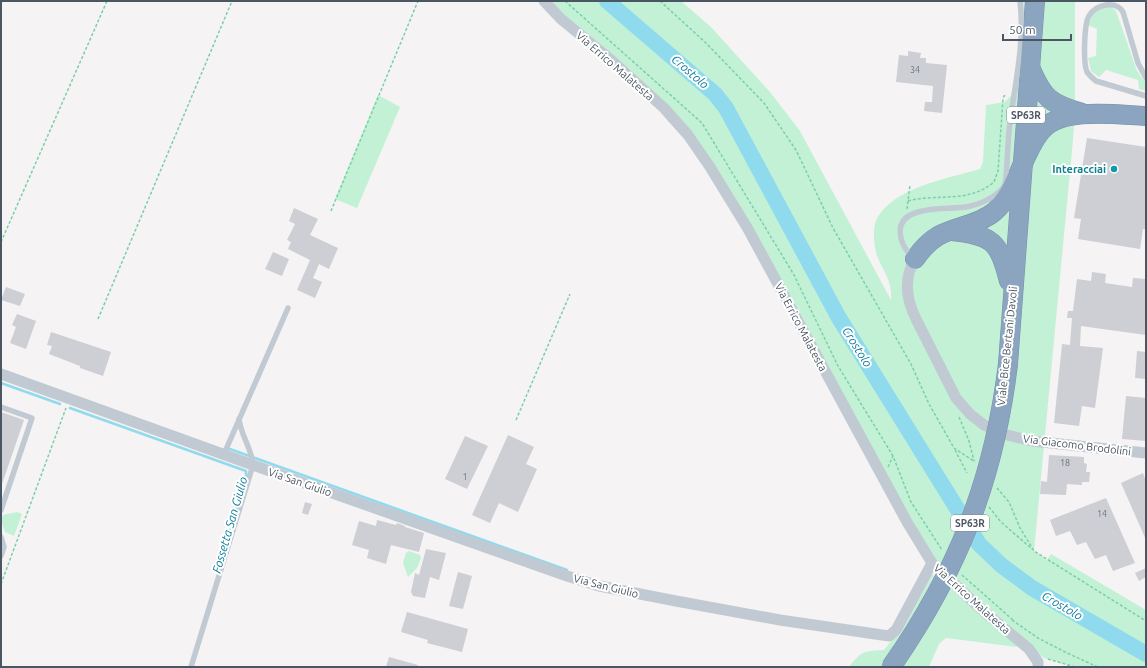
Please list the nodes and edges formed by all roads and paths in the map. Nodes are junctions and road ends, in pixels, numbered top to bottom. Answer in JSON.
{"nodes":[{"id":1,"x":107,"y":1,"type":"edge"},
{"id":2,"x":232,"y":1,"type":"edge"},
{"id":3,"x":418,"y":1,"type":"edge"},
{"id":4,"x":544,"y":1,"type":"edge"},
{"id":5,"x":660,"y":1,"type":"edge"},
{"id":6,"x":1020,"y":1,"type":"edge"},
{"id":7,"x":1034,"y":1,"type":"edge"},
{"id":8,"x":1030,"y":66,"type":"junction"},
{"id":9,"x":1146,"y":78,"type":"edge"},
{"id":10,"x":1015,"y":91,"type":"junction"},
{"id":11,"x":1146,"y":96,"type":"edge"},
{"id":12,"x":1084,"y":114,"type":"junction"},
{"id":13,"x":1146,"y":116,"type":"edge"},
{"id":14,"x":1023,"y":164,"type":"junction"},
{"id":15,"x":910,"y":185,"type":"dead end"},
{"id":16,"x":331,"y":211,"type":"dead end"},
{"id":17,"x":949,"y":231,"type":"junction"},
{"id":18,"x":1,"y":242,"type":"edge"},
{"id":19,"x":915,"y":259,"type":"junction"},
{"id":20,"x":570,"y":294,"type":"dead end"},
{"id":21,"x":1013,"y":294,"type":"junction"},
{"id":22,"x":288,"y":308,"type":"dead end"},
{"id":23,"x":98,"y":319,"type":"dead end"},
{"id":24,"x":1,"y":374,"type":"edge"},
{"id":25,"x":959,"y":401,"type":"junction"},
{"id":26,"x":1,"y":407,"type":"edge"},
{"id":27,"x":66,"y":407,"type":"dead end"},
{"id":28,"x":239,"y":419,"type":"junction"},
{"id":29,"x":516,"y":420,"type":"dead end"},
{"id":30,"x":954,"y":448,"type":"junction"},
{"id":31,"x":1146,"y":453,"type":"edge"},
{"id":32,"x":224,"y":454,"type":"junction"},
{"id":33,"x":893,"y":456,"type":"dead end"},
{"id":34,"x":253,"y":465,"type":"junction"},
{"id":35,"x":968,"y":473,"type":"dead end"},
{"id":36,"x":996,"y":487,"type":"dead end"},
{"id":37,"x":988,"y":506,"type":"dead end"},
{"id":38,"x":1,"y":510,"type":"edge"},
{"id":39,"x":1,"y":537,"type":"edge"},
{"id":40,"x":943,"y":551,"type":"dead end"},
{"id":41,"x":1034,"y":551,"type":"junction"},
{"id":42,"x":1,"y":556,"type":"edge"},
{"id":43,"x":932,"y":563,"type":"junction"},
{"id":44,"x":963,"y":575,"type":"dead end"},
{"id":45,"x":1,"y":584,"type":"edge"},
{"id":46,"x":1146,"y":621,"type":"edge"},
{"id":47,"x":1034,"y":655,"type":"junction"},
{"id":48,"x":191,"y":667,"type":"edge"},
{"id":49,"x":891,"y":667,"type":"edge"},
{"id":50,"x":1038,"y":667,"type":"edge"},
{"id":51,"x":1075,"y":667,"type":"edge"},
{"id":52,"x":1098,"y":667,"type":"edge"}],
"edges":[{"from":1,"to":18,"type":"path"},
{"from":2,"to":23,"type":"path"},
{"from":3,"to":16,"type":"path"},
{"from":4,"to":43,"type":"street","name":"Via Errico Malatesta"},
{"from":5,"to":30,"type":"path"},
{"from":6,"to":10,"type":"lane"},
{"from":7,"to":8,"type":"highway","name":"Viale Bice Bertani Davoli","number":"SP63R"},
{"from":8,"to":12,"type":"highway"},
{"from":8,"to":14,"type":"highway","name":"Viale Bice Bertani Davoli","number":"SP63R"},
{"from":9,"to":11,"type":"lane"},
{"from":10,"to":15,"type":"path"},
{"from":10,"to":19,"type":"lane"},
{"from":12,"to":13,"type":"highway"},
{"from":12,"to":14,"type":"highway"},
{"from":14,"to":17,"type":"highway"},
{"from":14,"to":21,"type":"highway","name":"Viale Bice Bertani Davoli","number":"SP63R"},
{"from":17,"to":19,"type":"highway"},
{"from":17,"to":21,"type":"highway"},
{"from":19,"to":25,"type":"street","name":"Via Giacomo Brodolini"},
{"from":20,"to":29,"type":"path"},
{"from":21,"to":49,"type":"highway","name":"Viale Bice Bertani Davoli","number":"SP63R","bridge":true},
{"from":22,"to":28,"type":"lane"},
{"from":24,"to":32,"type":"street","name":"Via San Giulio"},
{"from":25,"to":30,"type":"path"},
{"from":25,"to":31,"type":"street","name":"Via Giacomo Brodolini"},
{"from":26,"to":38,"type":"lane"},
{"from":27,"to":45,"type":"path"},
{"from":28,"to":32,"type":"lane"},
{"from":28,"to":34,"type":"lane"},
{"from":30,"to":35,"type":"path"},
{"from":32,"to":34,"type":"street","name":"Via San Giulio"},
{"from":33,"to":40,"type":"path"},
{"from":34,"to":43,"type":"street","name":"Via San Giulio"},
{"from":34,"to":48,"type":"lane","name":"Via San Giulio"},
{"from":36,"to":41,"type":"path"},
{"from":37,"to":41,"type":"path"},
{"from":39,"to":42,"type":"lane"},
{"from":41,"to":46,"type":"path"},
{"from":43,"to":47,"type":"street","name":"Via Errico Malatesta"},
{"from":44,"to":52,"type":"path"},
{"from":47,"to":50,"type":"street"},
{"from":47,"to":51,"type":"path"}]}
